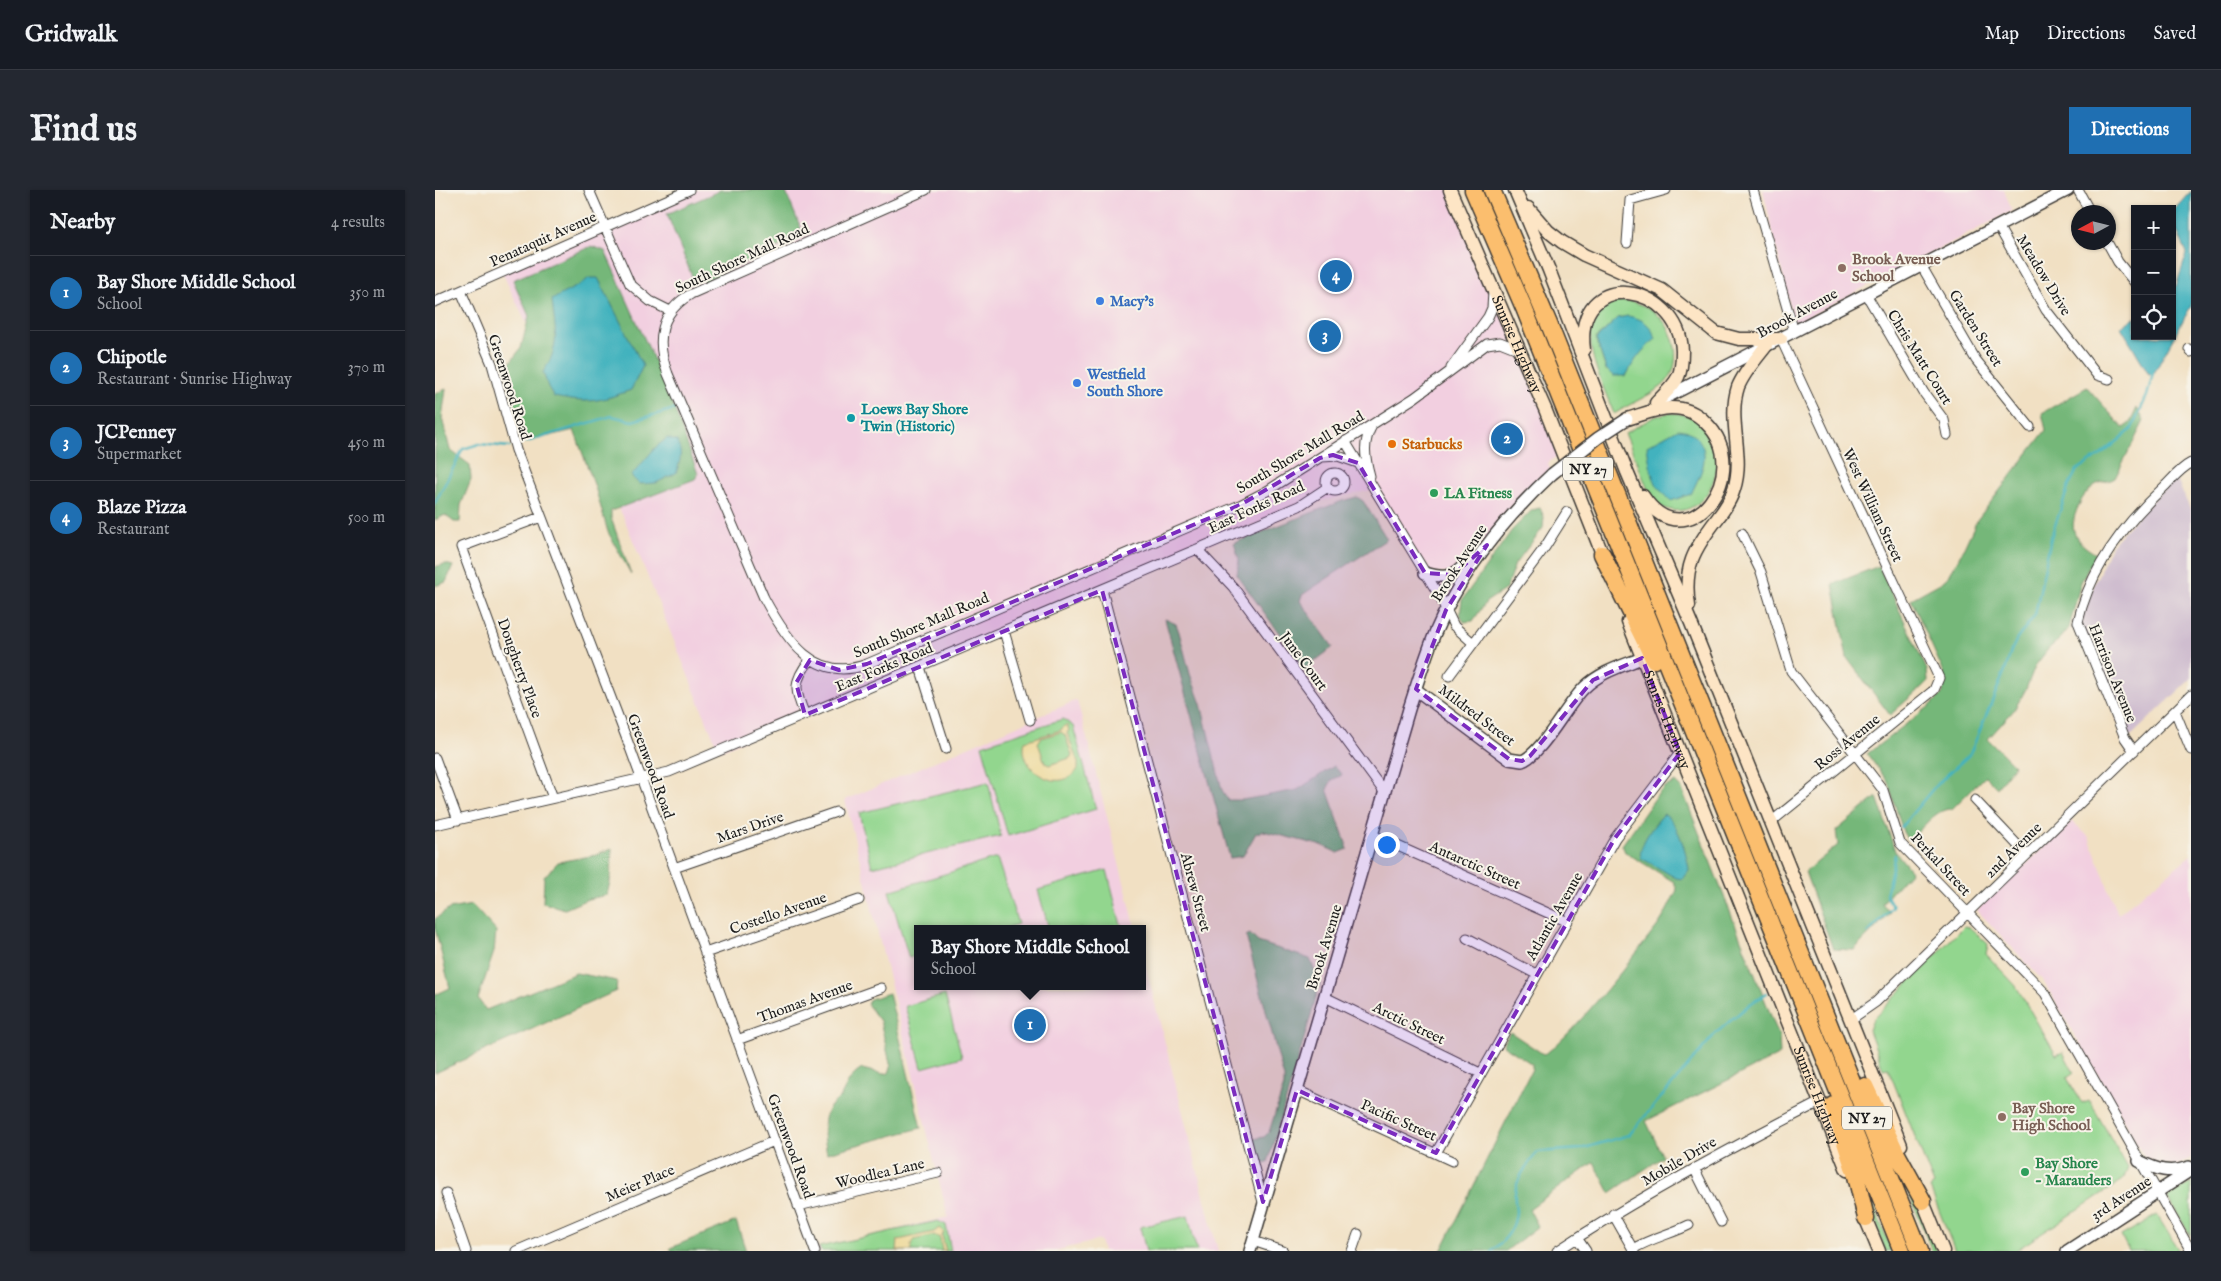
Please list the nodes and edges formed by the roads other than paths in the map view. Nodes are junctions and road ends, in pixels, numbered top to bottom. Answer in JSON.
{"nodes":[{"id":1,"x":589,"y":190,"type":"edge"},
{"id":2,"x":689,"y":190,"type":"edge"},
{"id":3,"x":926,"y":190,"type":"edge"},
{"id":4,"x":1450,"y":190,"type":"edge"},
{"id":5,"x":1473,"y":190,"type":"edge"},
{"id":6,"x":1492,"y":190,"type":"edge"},
{"id":7,"x":1497,"y":190,"type":"edge"},
{"id":8,"x":1666,"y":190,"type":"edge"},
{"id":9,"x":1753,"y":190,"type":"edge"},
{"id":10,"x":2068,"y":190,"type":"edge"},
{"id":11,"x":2078,"y":190,"type":"edge"},
{"id":12,"x":1516,"y":192,"type":"edge"},
{"id":13,"x":2086,"y":205,"type":"edge"},
{"id":14,"x":1998,"y":226,"type":"junction"},
{"id":15,"x":606,"y":227,"type":"junction"},
{"id":16,"x":1508,"y":227,"type":"junction"},
{"id":17,"x":1627,"y":243,"type":"dead end"},
{"id":18,"x":2111,"y":250,"type":"edge"},
{"id":19,"x":1921,"y":265,"type":"junction"},
{"id":20,"x":2131,"y":278,"type":"edge"},
{"id":21,"x":1493,"y":289,"type":"junction"},
{"id":22,"x":461,"y":291,"type":"junction"},
{"id":23,"x":1866,"y":294,"type":"junction"},
{"id":24,"x":435,"y":302,"type":"edge"},
{"id":25,"x":670,"y":311,"type":"junction"},
{"id":26,"x":1794,"y":332,"type":"junction"},
{"id":27,"x":1781,"y":338,"type":"junction"},
{"id":28,"x":1766,"y":346,"type":"junction"},
{"id":29,"x":1520,"y":350,"type":"junction"},
{"id":30,"x":1586,"y":370,"type":"junction"},
{"id":31,"x":1447,"y":375,"type":"junction"},
{"id":32,"x":2109,"y":379,"type":"dead end"},
{"id":33,"x":1655,"y":403,"type":"junction"},
{"id":34,"x":1627,"y":419,"type":"junction"},
{"id":35,"x":1373,"y":424,"type":"junction"},
{"id":36,"x":2030,"y":427,"type":"dead end"},
{"id":37,"x":1947,"y":435,"type":"dead end"},
{"id":38,"x":1345,"y":441,"type":"junction"},
{"id":39,"x":1319,"y":458,"type":"junction"},
{"id":40,"x":1358,"y":463,"type":"junction"},
{"id":41,"x":2191,"y":463,"type":"edge"},
{"id":42,"x":1627,"y":472,"type":"junction"},
{"id":43,"x":1328,"y":487,"type":"dead end"},
{"id":44,"x":1374,"y":489,"type":"junction"},
{"id":45,"x":1567,"y":512,"type":"dead end"},
{"id":46,"x":541,"y":517,"type":"junction"},
{"id":47,"x":1742,"y":533,"type":"dead end"},
{"id":48,"x":1487,"y":545,"type":"junction"},
{"id":49,"x":1197,"y":549,"type":"junction"},
{"id":50,"x":1602,"y":554,"type":"junction"},
{"id":51,"x":1425,"y":573,"type":"junction"},
{"id":52,"x":1102,"y":590,"type":"junction"},
{"id":53,"x":1446,"y":610,"type":"junction"},
{"id":54,"x":1691,"y":623,"type":"junction"},
{"id":55,"x":1004,"y":632,"type":"junction"},
{"id":56,"x":1473,"y":643,"type":"junction"},
{"id":57,"x":1642,"y":658,"type":"junction"},
{"id":58,"x":810,"y":660,"type":"junction"},
{"id":59,"x":920,"y":667,"type":"junction"},
{"id":60,"x":1449,"y":676,"type":"dead end"},
{"id":61,"x":1939,"y":682,"type":"joint"},
{"id":62,"x":1415,"y":690,"type":"junction"},
{"id":63,"x":2191,"y":695,"type":"edge"},
{"id":64,"x":2175,"y":711,"type":"junction"},
{"id":65,"x":805,"y":715,"type":"junction"},
{"id":66,"x":1030,"y":720,"type":"dead end"},
{"id":67,"x":1700,"y":748,"type":"junction"},
{"id":68,"x":946,"y":750,"type":"dead end"},
{"id":69,"x":2191,"y":750,"type":"edge"},
{"id":70,"x":2134,"y":751,"type":"junction"},
{"id":71,"x":1680,"y":753,"type":"junction"},
{"id":72,"x":1854,"y":754,"type":"junction"},
{"id":73,"x":435,"y":758,"type":"edge"},
{"id":74,"x":641,"y":778,"type":"junction"},
{"id":75,"x":1385,"y":793,"type":"junction"},
{"id":76,"x":553,"y":798,"type":"junction"},
{"id":77,"x":1975,"y":800,"type":"dead end"},
{"id":78,"x":836,"y":812,"type":"dead end"},
{"id":79,"x":458,"y":820,"type":"junction"},
{"id":80,"x":1771,"y":822,"type":"junction"},
{"id":81,"x":435,"y":826,"type":"edge"},
{"id":82,"x":1373,"y":834,"type":"junction"},
{"id":83,"x":2027,"y":855,"type":"junction"},
{"id":84,"x":674,"y":868,"type":"junction"},
{"id":85,"x":859,"y":900,"type":"dead end"},
{"id":86,"x":1967,"y":913,"type":"junction"},
{"id":87,"x":1566,"y":921,"type":"junction"},
{"id":88,"x":1467,"y":938,"type":"dead end"},
{"id":89,"x":705,"y":953,"type":"junction"},
{"id":90,"x":1536,"y":974,"type":"junction"},
{"id":91,"x":1814,"y":986,"type":"junction"},
{"id":92,"x":881,"y":988,"type":"dead end"},
{"id":93,"x":1325,"y":997,"type":"junction"},
{"id":94,"x":1805,"y":1010,"type":"junction"},
{"id":95,"x":1850,"y":1020,"type":"junction"},
{"id":96,"x":737,"y":1040,"type":"junction"},
{"id":97,"x":1481,"y":1073,"type":"junction"},
{"id":98,"x":1297,"y":1090,"type":"junction"},
{"id":99,"x":1465,"y":1102,"type":"joint"},
{"id":100,"x":1819,"y":1102,"type":"junction"},
{"id":101,"x":774,"y":1140,"type":"junction"},
{"id":102,"x":1436,"y":1153,"type":"junction"},
{"id":103,"x":1452,"y":1161,"type":"dead end"},
{"id":104,"x":2139,"y":1161,"type":"junction"},
{"id":105,"x":2191,"y":1168,"type":"edge"},
{"id":106,"x":1695,"y":1170,"type":"junction"},
{"id":107,"x":938,"y":1173,"type":"dead end"},
{"id":108,"x":446,"y":1193,"type":"dead end"},
{"id":109,"x":2157,"y":1194,"type":"junction"},
{"id":110,"x":1923,"y":1201,"type":"junction"},
{"id":111,"x":1263,"y":1202,"type":"junction"},
{"id":112,"x":798,"y":1206,"type":"junction"},
{"id":113,"x":1613,"y":1214,"type":"junction"},
{"id":114,"x":1866,"y":1218,"type":"junction"},
{"id":115,"x":1721,"y":1222,"type":"dead end"},
{"id":116,"x":1689,"y":1225,"type":"dead end"},
{"id":117,"x":1358,"y":1234,"type":"dead end"},
{"id":118,"x":1577,"y":1238,"type":"junction"},
{"id":119,"x":1252,"y":1246,"type":"edge"},
{"id":120,"x":1634,"y":1250,"type":"edge"},
{"id":121,"x":465,"y":1251,"type":"edge"},
{"id":122,"x":516,"y":1251,"type":"edge"},
{"id":123,"x":815,"y":1251,"type":"edge"},
{"id":124,"x":1283,"y":1251,"type":"edge"},
{"id":125,"x":1353,"y":1251,"type":"edge"},
{"id":126,"x":1557,"y":1251,"type":"edge"},
{"id":127,"x":1586,"y":1251,"type":"edge"},
{"id":128,"x":1879,"y":1251,"type":"edge"},
{"id":129,"x":1902,"y":1251,"type":"edge"},
{"id":130,"x":1920,"y":1251,"type":"edge"},
{"id":131,"x":1943,"y":1251,"type":"edge"},
{"id":132,"x":2067,"y":1251,"type":"edge"},
{"id":133,"x":2191,"y":1251,"type":"edge"}],
"edges":[{"from":1,"to":15,"type":"street"},
{"from":2,"to":15,"type":"street","name":"Penataquit Avenue"},
{"from":3,"to":25,"type":"street","name":"South Shore Mall Road"},
{"from":4,"to":21,"type":"main road","name":"Sunrise Highway"},
{"from":5,"to":67,"type":"highway","name":"Sunrise Highway","number":"NY 27"},
{"from":6,"to":16,"type":"highway","number":"NY 27"},
{"from":7,"to":16,"type":"highway"},
{"from":8,"to":17,"type":"street"},
{"from":9,"to":26,"type":"street"},
{"from":10,"to":14,"type":"street","name":"Brook Avenue"},
{"from":11,"to":13,"type":"street"},
{"from":12,"to":27,"type":"main road"},
{"from":12,"to":30,"type":"main road"},
{"from":14,"to":19,"type":"street","name":"Brook Avenue"},
{"from":14,"to":32,"type":"street","name":"Meadow Drive"},
{"from":15,"to":22,"type":"street","name":"Penataquit Avenue"},
{"from":15,"to":25,"type":"street"},
{"from":16,"to":91,"type":"highway","number":"NY 27"},
{"from":18,"to":20,"type":"street"},
{"from":19,"to":23,"type":"street","name":"Brook Avenue"},
{"from":19,"to":36,"type":"street","name":"Garden Street"},
{"from":21,"to":29,"type":"main road","name":"Sunrise Highway"},
{"from":21,"to":31,"type":"street","name":"South Shore Mall Road"},
{"from":22,"to":24,"type":"street","name":"Penataquit Avenue"},
{"from":22,"to":46,"type":"street","name":"Greenwood Road"},
{"from":23,"to":26,"type":"street","name":"Brook Avenue"},
{"from":23,"to":37,"type":"street","name":"Chris Matt Court"},
{"from":25,"to":58,"type":"street","name":"South Shore Mall Road"},
{"from":26,"to":27,"type":"street","name":"Brook Avenue"},
{"from":27,"to":28,"type":"street","name":"Brook Avenue"},
{"from":27,"to":61,"type":"street","name":"West William Street"},
{"from":28,"to":33,"type":"street","name":"Brook Avenue"},
{"from":28,"to":54,"type":"main road"},
{"from":29,"to":31,"type":"street","name":"South Shore Mall Road"},
{"from":29,"to":50,"type":"main road","name":"Sunrise Highway"},
{"from":30,"to":33,"type":"main road"},
{"from":30,"to":42,"type":"main road"},
{"from":31,"to":35,"type":"street","name":"South Shore Mall Road"},
{"from":33,"to":34,"type":"street","name":"Brook Avenue"},
{"from":34,"to":42,"type":"main road"},
{"from":34,"to":48,"type":"street","name":"Brook Avenue","bridge":true},
{"from":35,"to":38,"type":"street","name":"South Shore Mall Road"},
{"from":35,"to":44,"type":"street"},
{"from":38,"to":39,"type":"street","name":"South Shore Mall Road"},
{"from":38,"to":40,"type":"street"},
{"from":39,"to":40,"type":"street"},
{"from":39,"to":58,"type":"street","name":"South Shore Mall Road"},
{"from":40,"to":44,"type":"street"},
{"from":41,"to":70,"type":"street","name":"Harrison Avenue"},
{"from":42,"to":54,"type":"main road"},
{"from":43,"to":49,"type":"street","name":"East Forks Road"},
{"from":44,"to":51,"type":"street"},
{"from":45,"to":56,"type":"street"},
{"from":46,"to":74,"type":"street","name":"Greenwood Road"},
{"from":46,"to":76,"type":"street","name":"Dougherty Place"},
{"from":47,"to":72,"type":"street","name":"Perkal Street"},
{"from":48,"to":51,"type":"street"},
{"from":48,"to":53,"type":"street","name":"Brook Avenue"},
{"from":49,"to":52,"type":"street","name":"East Forks Road"},
{"from":49,"to":75,"type":"street","name":"June Court"},
{"from":50,"to":57,"type":"main road","name":"Sunrise Highway"},
{"from":50,"to":67,"type":"highway"},
{"from":51,"to":53,"type":"street"},
{"from":52,"to":55,"type":"street","name":"East Forks Road"},
{"from":52,"to":111,"type":"street","name":"Abrew Street"},
{"from":53,"to":56,"type":"street"},
{"from":53,"to":62,"type":"street","name":"Brook Avenue"},
{"from":54,"to":80,"type":"main road"},
{"from":55,"to":59,"type":"street","name":"East Forks Road"},
{"from":55,"to":66,"type":"street"},
{"from":56,"to":60,"type":"street"},
{"from":57,"to":62,"type":"street","name":"Mildred Street"},
{"from":57,"to":71,"type":"main road","name":"Sunrise Highway"},
{"from":58,"to":65,"type":"street"},
{"from":59,"to":65,"type":"street","name":"East Forks Road"},
{"from":59,"to":68,"type":"street"},
{"from":61,"to":72,"type":"street","name":"Ross Avenue"},
{"from":62,"to":75,"type":"street","name":"Brook Avenue"},
{"from":63,"to":64,"type":"street","name":"2nd Avenue"},
{"from":64,"to":69,"type":"street"},
{"from":64,"to":70,"type":"street","name":"2nd Avenue"},
{"from":65,"to":74,"type":"street","name":"East Forks Road"},
{"from":67,"to":94,"type":"highway","name":"Sunrise Highway","number":"NY 27"},
{"from":70,"to":83,"type":"street","name":"2nd Avenue"},
{"from":71,"to":87,"type":"street","name":"Atlantic Avenue"},
{"from":71,"to":100,"type":"main road","name":"Sunrise Highway"},
{"from":72,"to":80,"type":"street","name":"Ross Avenue"},
{"from":72,"to":86,"type":"street","name":"Perkal Street"},
{"from":73,"to":79,"type":"street"},
{"from":74,"to":76,"type":"street","name":"East Forks Road"},
{"from":74,"to":84,"type":"street","name":"Greenwood Road"},
{"from":75,"to":82,"type":"street","name":"Brook Avenue"},
{"from":76,"to":79,"type":"street","name":"East Forks Road"},
{"from":77,"to":83,"type":"street"},
{"from":78,"to":84,"type":"street","name":"Mars Drive"},
{"from":79,"to":81,"type":"street","name":"East Forks Road"},
{"from":80,"to":95,"type":"main road"},
{"from":82,"to":87,"type":"street","name":"Antarctic Street"},
{"from":82,"to":93,"type":"street","name":"Brook Avenue"},
{"from":83,"to":86,"type":"street","name":"2nd Avenue"},
{"from":84,"to":89,"type":"street","name":"Greenwood Road"},
{"from":85,"to":89,"type":"street","name":"Costello Avenue"},
{"from":86,"to":95,"type":"street","name":"2nd Avenue"},
{"from":86,"to":104,"type":"street","name":"Perkal Street"},
{"from":87,"to":90,"type":"street","name":"Atlantic Avenue"},
{"from":88,"to":90,"type":"street"},
{"from":89,"to":96,"type":"street","name":"Greenwood Road"},
{"from":90,"to":97,"type":"street","name":"Atlantic Avenue"},
{"from":91,"to":110,"type":"highway"},
{"from":91,"to":130,"type":"highway","number":"NY 27"},
{"from":92,"to":96,"type":"street","name":"Thomas Avenue"},
{"from":93,"to":97,"type":"street","name":"Arctic Street"},
{"from":93,"to":98,"type":"street","name":"Brook Avenue"},
{"from":94,"to":114,"type":"highway"},
{"from":94,"to":129,"type":"highway","name":"Sunrise Highway","number":"NY 27"},
{"from":95,"to":110,"type":"main road"},
{"from":96,"to":101,"type":"street","name":"Greenwood Road"},
{"from":97,"to":99,"type":"street","name":"Atlantic Avenue"},
{"from":98,"to":102,"type":"street","name":"Pacific Street"},
{"from":98,"to":111,"type":"street","name":"Brook Avenue"},
{"from":99,"to":102,"type":"street","name":"Pacific Street"},
{"from":100,"to":106,"type":"street","name":"Mobile Drive"},
{"from":100,"to":114,"type":"main road","name":"Sunrise Highway"},
{"from":101,"to":112,"type":"street","name":"Greenwood Road"},
{"from":101,"to":122,"type":"street","name":"Meier Place"},
{"from":102,"to":103,"type":"street"},
{"from":104,"to":105,"type":"street"},
{"from":104,"to":109,"type":"street","name":"Perkal Street"},
{"from":105,"to":109,"type":"street","name":"3rd Avenue"},
{"from":106,"to":113,"type":"street","name":"Mobile Drive"},
{"from":106,"to":115,"type":"street"},
{"from":107,"to":112,"type":"street","name":"Woodlea Lane"},
{"from":108,"to":121,"type":"street"},
{"from":109,"to":132,"type":"street","name":"3rd Avenue"},
{"from":109,"to":133,"type":"street","name":"Perkal Street"},
{"from":110,"to":131,"type":"main road"},
{"from":111,"to":119,"type":"street","name":"Brook Avenue"},
{"from":112,"to":123,"type":"street","name":"Greenwood Road"},
{"from":113,"to":118,"type":"street","name":"Mobile Drive"},
{"from":113,"to":120,"type":"street"},
{"from":114,"to":128,"type":"main road","name":"Sunrise Highway"},
{"from":116,"to":120,"type":"street"},
{"from":117,"to":125,"type":"street"},
{"from":118,"to":126,"type":"street","name":"Mobile Drive"},
{"from":118,"to":127,"type":"street"},
{"from":119,"to":124,"type":"street"}]}
